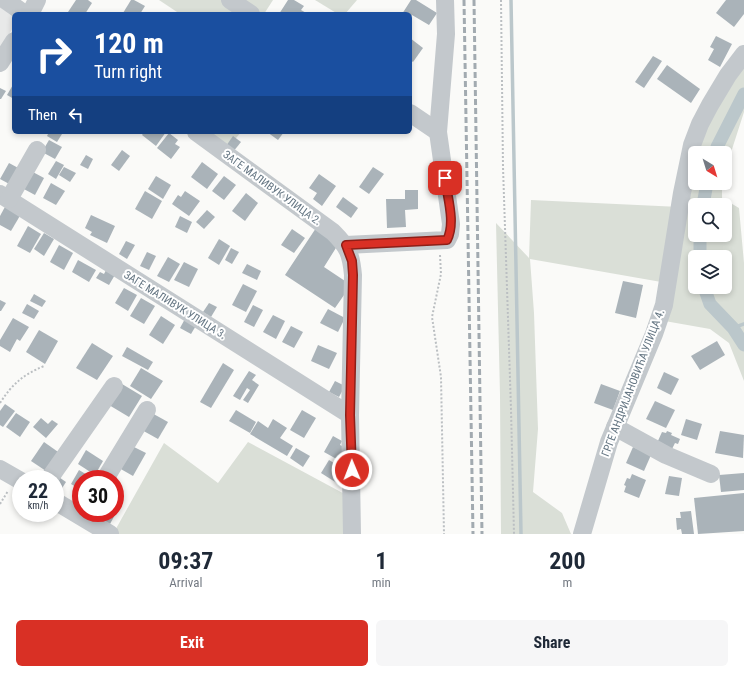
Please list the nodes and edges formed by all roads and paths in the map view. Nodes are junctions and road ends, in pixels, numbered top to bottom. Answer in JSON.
{"nodes":[{"id":1,"x":5,"y":0,"type":"edge"},
{"id":2,"x":37,"y":0,"type":"edge"},
{"id":3,"x":230,"y":0,"type":"edge"},
{"id":4,"x":445,"y":0,"type":"edge"},
{"id":5,"x":501,"y":0,"type":"edge"},
{"id":6,"x":22,"y":12,"type":"edge"},
{"id":7,"x":31,"y":12,"type":"edge"},
{"id":8,"x":248,"y":12,"type":"edge"},
{"id":9,"x":12,"y":43,"type":"edge"},
{"id":10,"x":744,"y":54,"type":"edge"},
{"id":11,"x":0,"y":63,"type":"edge"},
{"id":12,"x":412,"y":114,"type":"edge"},
{"id":13,"x":438,"y":132,"type":"junction"},
{"id":14,"x":199,"y":134,"type":"edge"},
{"id":15,"x":37,"y":150,"type":"dead end"},
{"id":16,"x":4,"y":197,"type":"edge"},
{"id":17,"x":440,"y":240,"type":"junction"},
{"id":18,"x":346,"y":245,"type":"junction"},
{"id":19,"x":44,"y":366,"type":"dead end"},
{"id":20,"x":114,"y":386,"type":"dead end"},
{"id":21,"x":0,"y":403,"type":"edge"},
{"id":22,"x":147,"y":410,"type":"dead end"},
{"id":23,"x":350,"y":415,"type":"junction"},
{"id":24,"x":615,"y":427,"type":"junction"},
{"id":25,"x":0,"y":469,"type":"edge"},
{"id":26,"x":55,"y":470,"type":"edge"},
{"id":27,"x":110,"y":470,"type":"edge"},
{"id":28,"x":711,"y":474,"type":"dead end"},
{"id":29,"x":12,"y":476,"type":"edge"},
{"id":30,"x":92,"y":522,"type":"edge"},
{"id":31,"x":110,"y":534,"type":"edge"},
{"id":32,"x":352,"y":534,"type":"edge"},
{"id":33,"x":444,"y":534,"type":"edge"},
{"id":34,"x":514,"y":534,"type":"edge"},
{"id":35,"x":582,"y":534,"type":"edge"}],
"edges":[{"from":1,"to":6,"type":"street"},
{"from":2,"to":7,"type":"street"},
{"from":3,"to":8,"type":"street"},
{"from":4,"to":13,"type":"street"},
{"from":5,"to":34,"type":"path"},
{"from":9,"to":11,"type":"street"},
{"from":10,"to":24,"type":"street","name":"ГРГЕ АНДРИЈАНОВИЋА УЛИЦА 4."},
{"from":12,"to":13,"type":"street"},
{"from":13,"to":17,"type":"street"},
{"from":14,"to":18,"type":"street","name":"ЗАГЕ МАЛИВУК УЛИЦА 2."},
{"from":15,"to":16,"type":"street"},
{"from":16,"to":23,"type":"street","name":"ЗАГЕ МАЛИВУК УЛИЦА 3."},
{"from":17,"to":18,"type":"street"},
{"from":17,"to":33,"type":"path"},
{"from":18,"to":23,"type":"street"},
{"from":19,"to":21,"type":"path"},
{"from":20,"to":26,"type":"street"},
{"from":22,"to":27,"type":"street"},
{"from":23,"to":32,"type":"street"},
{"from":24,"to":28,"type":"street"},
{"from":24,"to":35,"type":"street","name":"ГРГЕ АНДРИЈАНОВИЋА УЛИЦА 4."},
{"from":25,"to":29,"type":"street"},
{"from":30,"to":31,"type":"street"}]}
